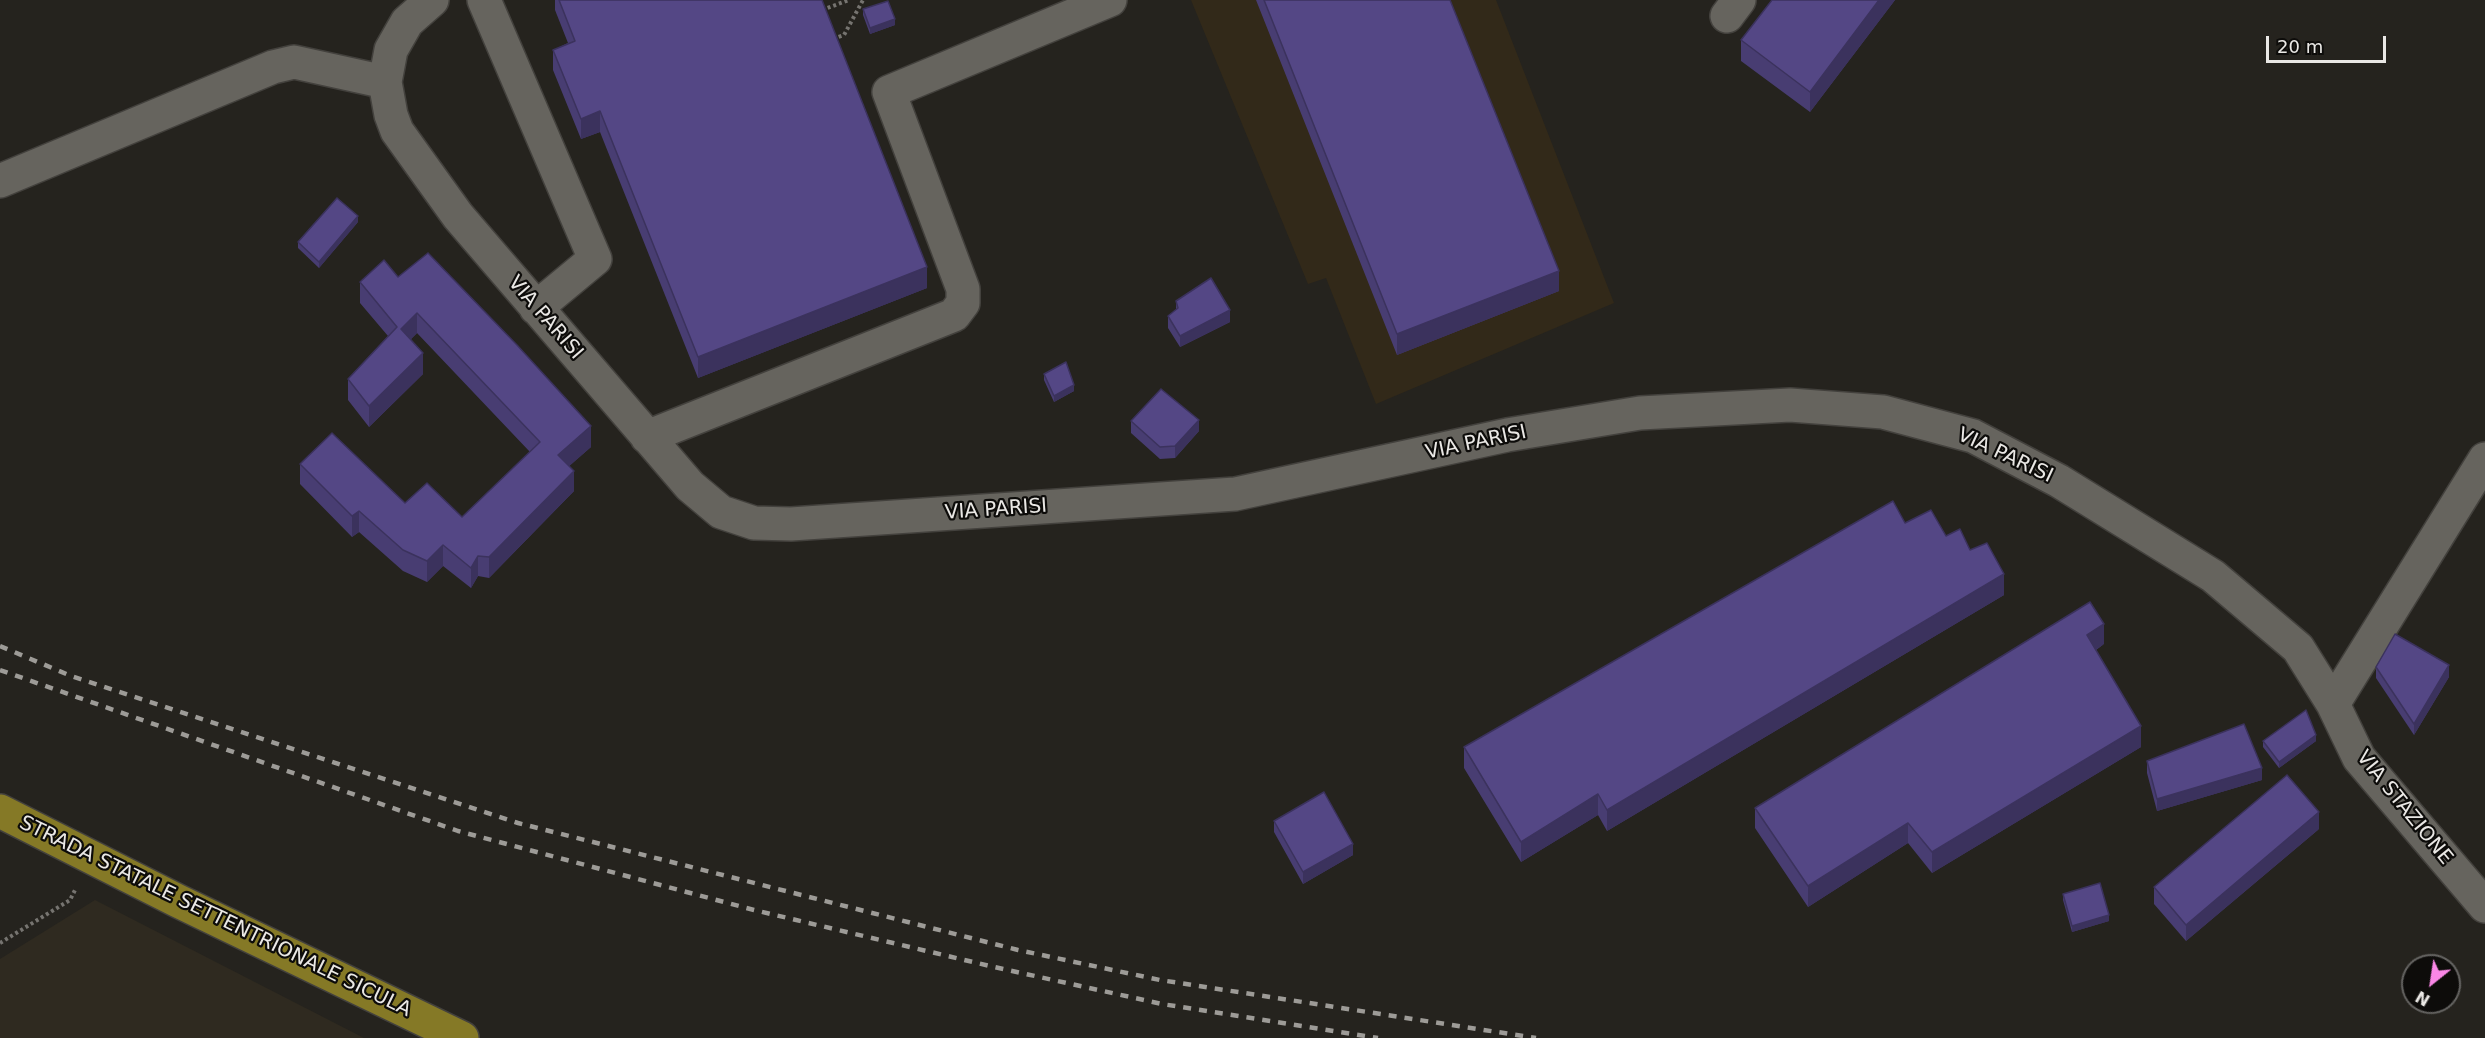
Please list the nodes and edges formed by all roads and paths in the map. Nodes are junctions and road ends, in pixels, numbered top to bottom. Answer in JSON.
{"nodes":[{"id":1,"x":432,"y":0,"type":"edge"},
{"id":2,"x":484,"y":0,"type":"edge"},
{"id":3,"x":849,"y":0,"type":"edge"},
{"id":4,"x":863,"y":0,"type":"edge"},
{"id":5,"x":1110,"y":0,"type":"edge"},
{"id":6,"x":818,"y":12,"type":"edge"},
{"id":7,"x":830,"y":40,"type":"edge"},
{"id":8,"x":385,"y":82,"type":"junction"},
{"id":9,"x":0,"y":181,"type":"edge"},
{"id":10,"x":536,"y":308,"type":"junction"},
{"id":11,"x":647,"y":436,"type":"junction"},
{"id":12,"x":2485,"y":459,"type":"edge"},
{"id":13,"x":2332,"y":704,"type":"junction"},
{"id":14,"x":0,"y":811,"type":"edge"},
{"id":15,"x":92,"y":858,"type":"junction"},
{"id":16,"x":2485,"y":906,"type":"edge"},
{"id":17,"x":0,"y":943,"type":"edge"},
{"id":18,"x":462,"y":1038,"type":"edge"}],
"edges":[{"from":1,"to":8,"type":"street","name":"VIA PARISI"},
{"from":2,"to":10,"type":"street"},
{"from":3,"to":6,"type":"path"},
{"from":4,"to":7,"type":"path"},
{"from":5,"to":11,"type":"street"},
{"from":8,"to":9,"type":"street"},
{"from":8,"to":10,"type":"street","name":"VIA PARISI"},
{"from":10,"to":11,"type":"street","name":"VIA PARISI"},
{"from":11,"to":13,"type":"street","name":"VIA PARISI"},
{"from":12,"to":13,"type":"street"},
{"from":13,"to":16,"type":"street","name":"VIA STAZIONE"},
{"from":14,"to":15,"type":"main road","name":"STRADA STATALE SETTENTRIONALE SICULA"},
{"from":15,"to":17,"type":"path"},
{"from":15,"to":18,"type":"main road","name":"STRADA STATALE SETTENTRIONALE SICULA"}]}
